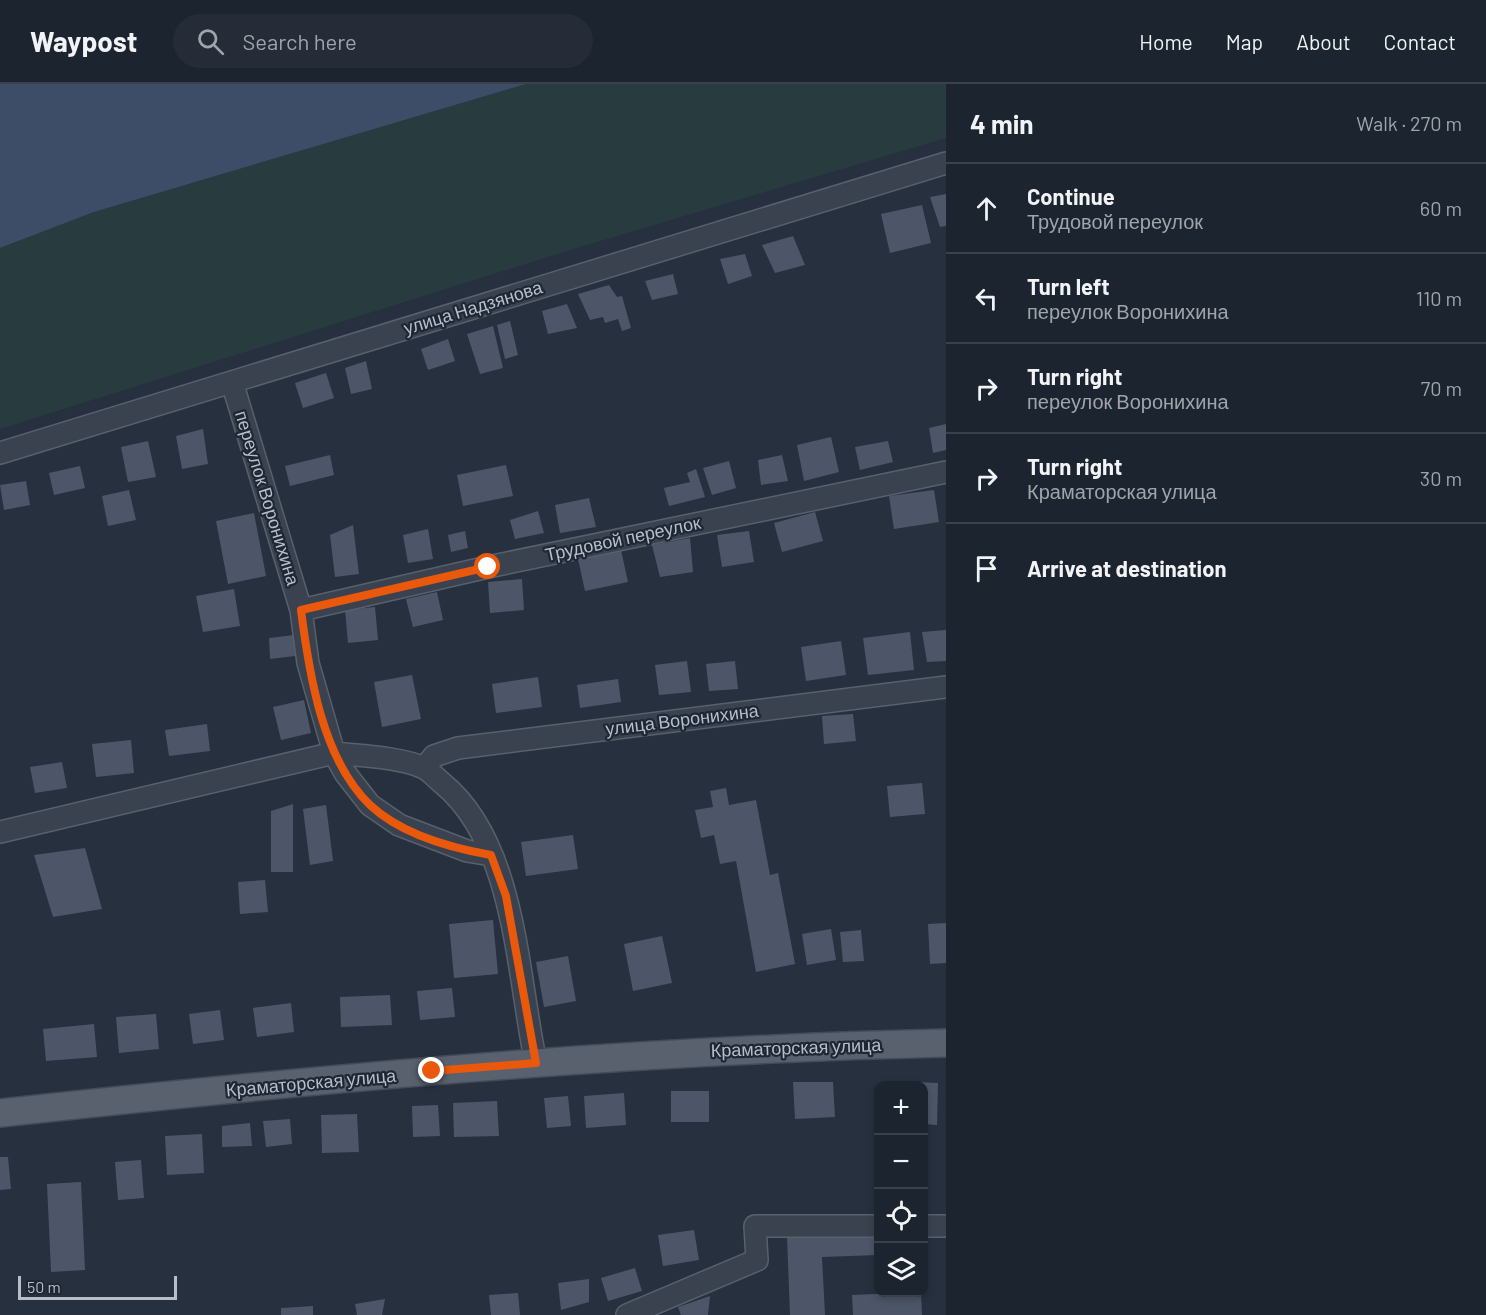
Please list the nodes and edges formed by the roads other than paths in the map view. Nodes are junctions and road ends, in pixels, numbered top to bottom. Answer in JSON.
{"nodes":[{"id":1,"x":946,"y":163,"type":"edge"},
{"id":2,"x":232,"y":382,"type":"junction"},
{"id":3,"x":0,"y":453,"type":"edge"},
{"id":4,"x":946,"y":472,"type":"edge"},
{"id":5,"x":301,"y":610,"type":"junction"},
{"id":6,"x":946,"y":687,"type":"edge"},
{"id":7,"x":334,"y":753,"type":"junction"},
{"id":8,"x":424,"y":768,"type":"junction"},
{"id":9,"x":0,"y":832,"type":"edge"},
{"id":10,"x":491,"y":855,"type":"junction"},
{"id":11,"x":946,"y":1043,"type":"edge"},
{"id":12,"x":536,"y":1063,"type":"junction"},
{"id":13,"x":0,"y":1113,"type":"edge"},
{"id":14,"x":874,"y":1226,"type":"edge"},
{"id":15,"x":928,"y":1226,"type":"edge"},
{"id":16,"x":946,"y":1226,"type":"edge"},
{"id":17,"x":627,"y":1315,"type":"edge"}],
"edges":[{"from":1,"to":2,"type":"street","name":"улица Надзянова"},
{"from":2,"to":3,"type":"street","name":"улица Надзянова"},
{"from":2,"to":5,"type":"street","name":"переулок Воронихина"},
{"from":4,"to":5,"type":"street","name":"Трудовой переулок"},
{"from":5,"to":7,"type":"street","name":"переулок Воронихина"},
{"from":6,"to":8,"type":"street","name":"улица Воронихина"},
{"from":7,"to":8,"type":"street"},
{"from":7,"to":9,"type":"street"},
{"from":7,"to":10,"type":"street","name":"переулок Воронихина"},
{"from":8,"to":10,"type":"street"},
{"from":10,"to":12,"type":"street"},
{"from":11,"to":12,"type":"main road","name":"Краматорская улица"},
{"from":12,"to":13,"type":"main road","name":"Краматорская улица"},
{"from":14,"to":17,"type":"street"},
{"from":15,"to":16,"type":"street"}]}
